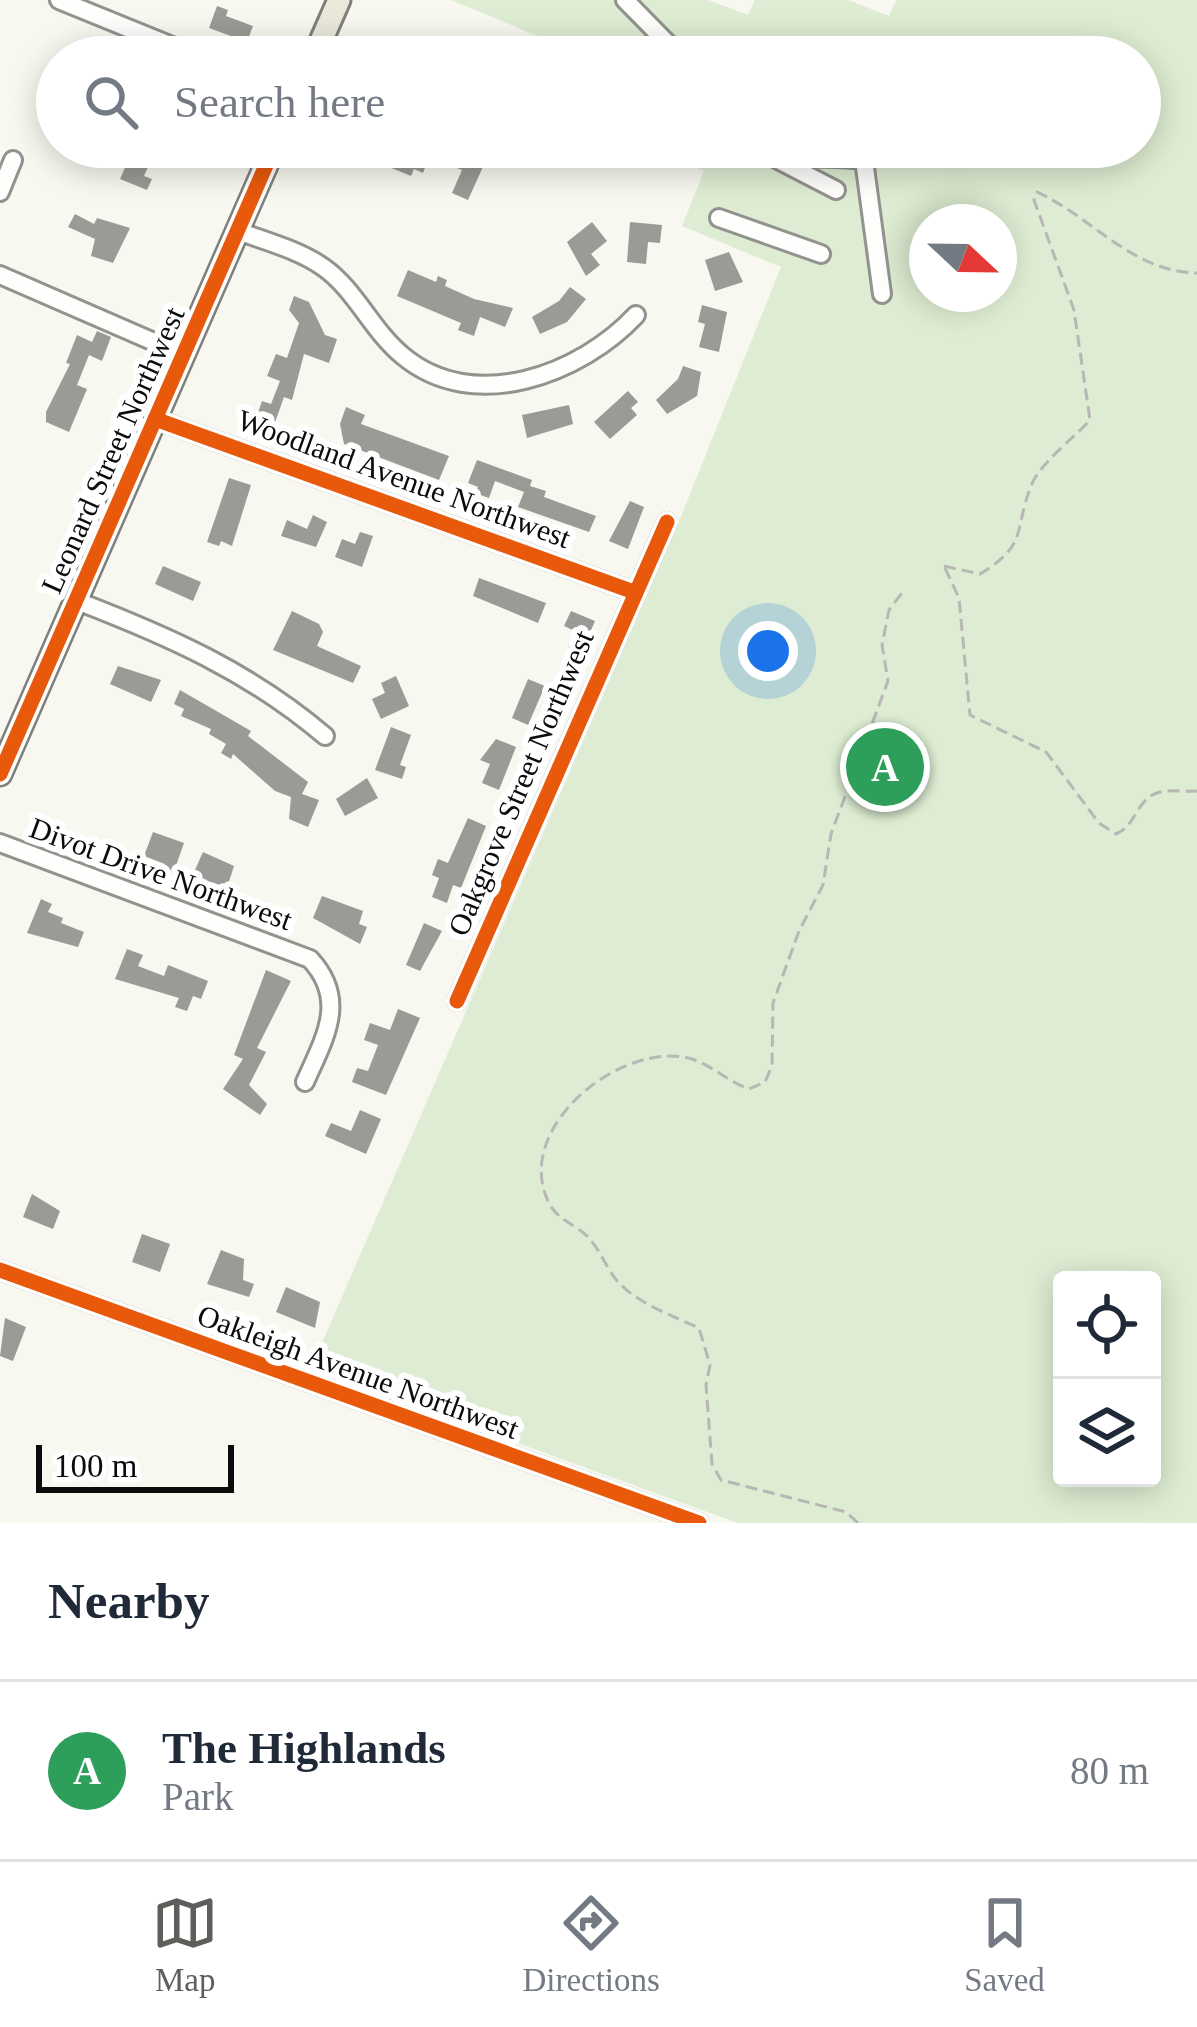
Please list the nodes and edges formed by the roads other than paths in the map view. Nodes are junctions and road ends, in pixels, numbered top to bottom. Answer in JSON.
{"nodes":[{"id":1,"x":59,"y":0,"type":"edge"},
{"id":2,"x":339,"y":0,"type":"edge"},
{"id":3,"x":625,"y":0,"type":"edge"},
{"id":4,"x":147,"y":36,"type":"edge"},
{"id":5,"x":323,"y":36,"type":"edge"},
{"id":6,"x":660,"y":36,"type":"edge"},
{"id":7,"x":13,"y":160,"type":"dead end"},
{"id":8,"x":265,"y":168,"type":"edge"},
{"id":9,"x":793,"y":168,"type":"edge"},
{"id":10,"x":865,"y":168,"type":"edge"},
{"id":11,"x":836,"y":190,"type":"dead end"},
{"id":12,"x":0,"y":192,"type":"edge"},
{"id":13,"x":718,"y":218,"type":"dead end"},
{"id":14,"x":238,"y":230,"type":"junction"},
{"id":15,"x":820,"y":254,"type":"dead end"},
{"id":16,"x":0,"y":275,"type":"edge"},
{"id":17,"x":882,"y":294,"type":"dead end"},
{"id":18,"x":636,"y":315,"type":"dead end"},
{"id":19,"x":184,"y":355,"type":"junction"},
{"id":20,"x":155,"y":419,"type":"junction"},
{"id":21,"x":667,"y":522,"type":"dead end"},
{"id":22,"x":634,"y":592,"type":"junction"},
{"id":23,"x":76,"y":601,"type":"junction"},
{"id":24,"x":325,"y":736,"type":"dead end"},
{"id":25,"x":0,"y":774,"type":"edge"},
{"id":26,"x":0,"y":843,"type":"edge"},
{"id":27,"x":457,"y":1000,"type":"dead end"},
{"id":28,"x":305,"y":1082,"type":"dead end"},
{"id":29,"x":0,"y":1270,"type":"edge"},
{"id":30,"x":699,"y":1523,"type":"edge"}],
"edges":[{"from":1,"to":4,"type":"street"},
{"from":2,"to":5,"type":"main road"},
{"from":3,"to":6,"type":"street"},
{"from":7,"to":12,"type":"street"},
{"from":8,"to":14,"type":"main road","name":"Leonard Street Northwest"},
{"from":9,"to":11,"type":"street"},
{"from":10,"to":17,"type":"street"},
{"from":13,"to":15,"type":"street"},
{"from":14,"to":18,"type":"street"},
{"from":14,"to":19,"type":"main road","name":"Leonard Street Northwest"},
{"from":16,"to":19,"type":"street"},
{"from":19,"to":20,"type":"main road","name":"Leonard Street Northwest"},
{"from":20,"to":22,"type":"street","name":"Woodland Avenue Northwest"},
{"from":20,"to":23,"type":"main road","name":"Leonard Street Northwest"},
{"from":21,"to":22,"type":"street","name":"Oakgrove Street Northwest"},
{"from":22,"to":27,"type":"street","name":"Oakgrove Street Northwest"},
{"from":23,"to":24,"type":"street"},
{"from":23,"to":25,"type":"main road","name":"Leonard Street Northwest"},
{"from":26,"to":28,"type":"street","name":"Divot Drive Northwest"},
{"from":29,"to":30,"type":"street","name":"Oakleigh Avenue Northwest"}]}
